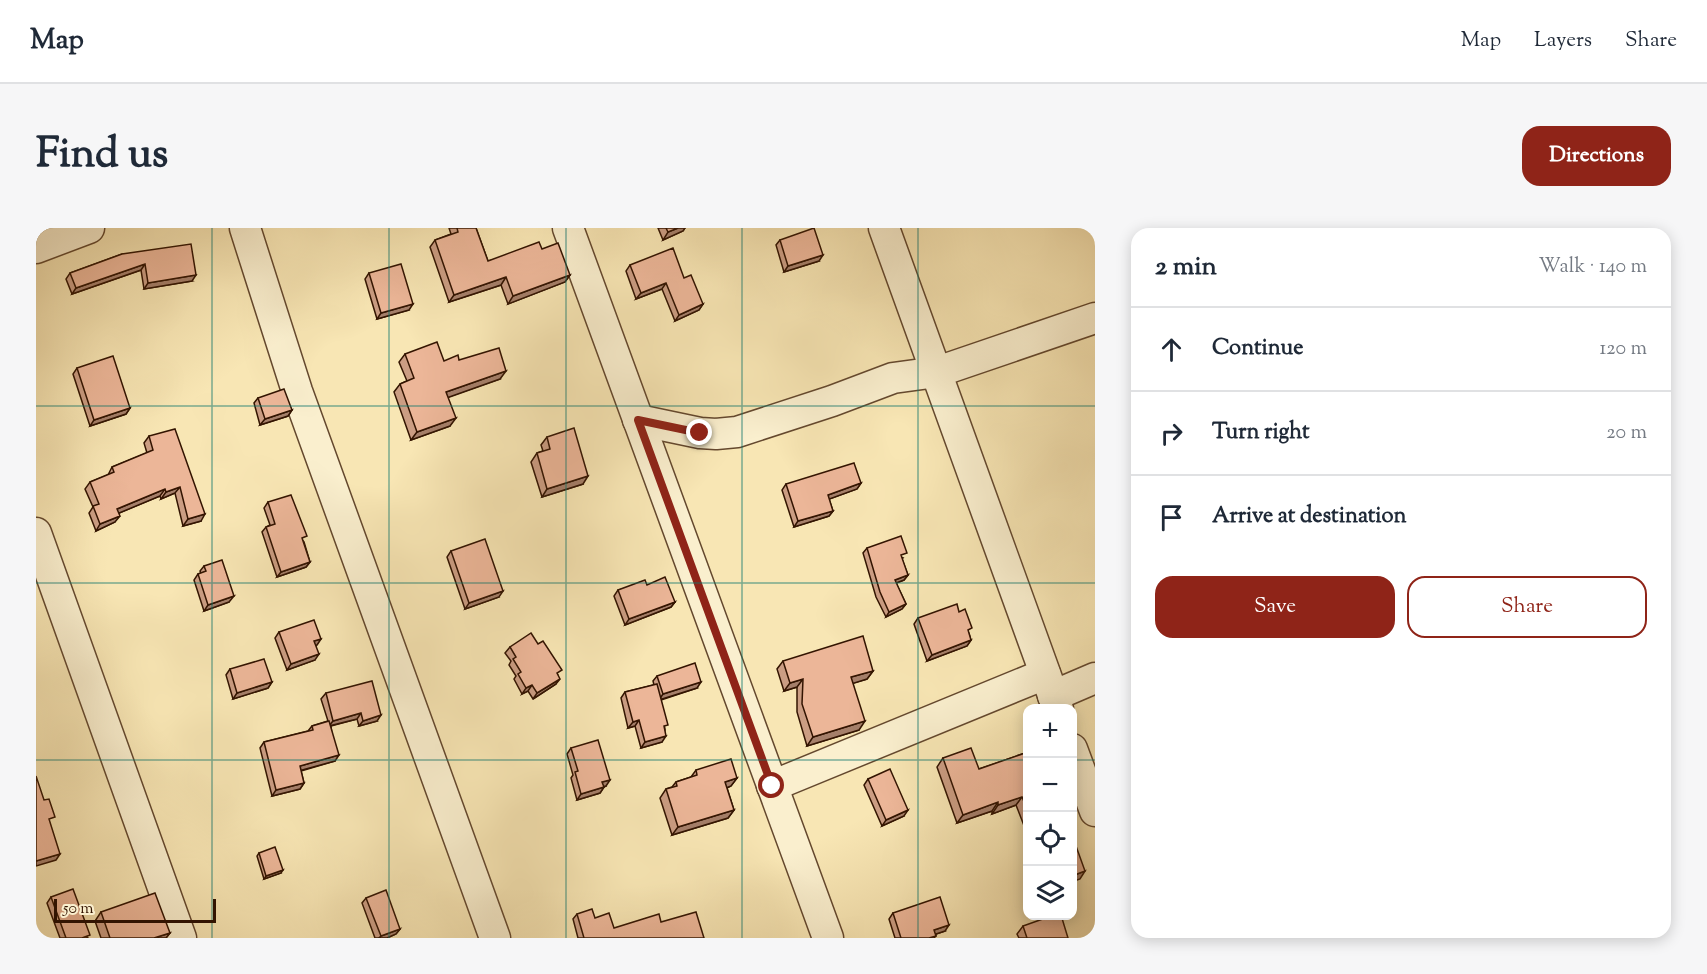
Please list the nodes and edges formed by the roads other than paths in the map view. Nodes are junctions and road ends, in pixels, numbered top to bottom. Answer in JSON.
{"nodes":[{"id":1,"x":89,"y":228,"type":"edge"},
{"id":2,"x":244,"y":228,"type":"edge"},
{"id":3,"x":568,"y":228,"type":"edge"},
{"id":4,"x":884,"y":228,"type":"edge"},
{"id":5,"x":36,"y":248,"type":"edge"},
{"id":6,"x":1095,"y":318,"type":"edge"},
{"id":7,"x":937,"y":372,"type":"junction"},
{"id":8,"x":638,"y":420,"type":"junction"},
{"id":9,"x":36,"y":533,"type":"edge"},
{"id":10,"x":1095,"y":678,"type":"edge"},
{"id":11,"x":1052,"y":693,"type":"edge"},
{"id":12,"x":1075,"y":758,"type":"edge"},
{"id":13,"x":772,"y":786,"type":"junction"},
{"id":14,"x":1095,"y":811,"type":"edge"},
{"id":15,"x":181,"y":938,"type":"edge"},
{"id":16,"x":495,"y":938,"type":"edge"},
{"id":17,"x":828,"y":938,"type":"edge"}],
"edges":[{"from":1,"to":5,"type":"street"},
{"from":2,"to":16,"type":"street"},
{"from":3,"to":8,"type":"street"},
{"from":4,"to":7,"type":"street"},
{"from":6,"to":7,"type":"street"},
{"from":7,"to":8,"type":"street"},
{"from":7,"to":11,"type":"street"},
{"from":8,"to":13,"type":"street"},
{"from":9,"to":15,"type":"street"},
{"from":10,"to":11,"type":"street"},
{"from":11,"to":13,"type":"street"},
{"from":12,"to":14,"type":"street"},
{"from":13,"to":17,"type":"street"}]}
